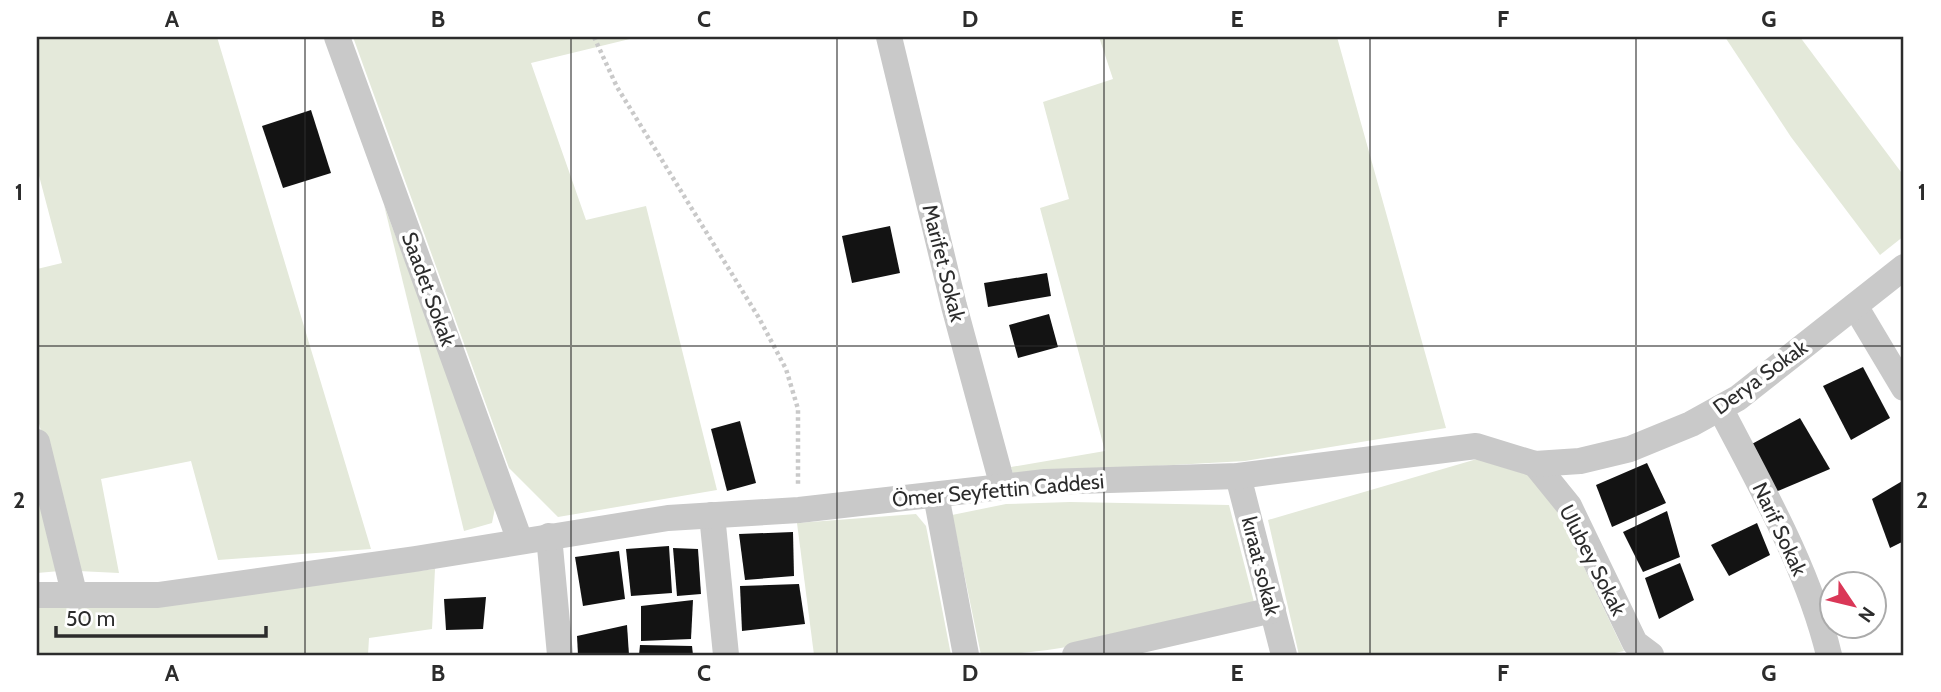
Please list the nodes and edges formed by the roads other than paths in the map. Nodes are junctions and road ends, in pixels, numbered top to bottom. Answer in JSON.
{"nodes":[{"id":1,"x":337,"y":37,"type":"edge"},
{"id":2,"x":889,"y":37,"type":"edge"},
{"id":3,"x":1904,"y":267,"type":"edge"},
{"id":4,"x":1855,"y":306,"type":"junction"},
{"id":5,"x":1904,"y":388,"type":"edge"},
{"id":6,"x":1720,"y":408,"type":"junction"},
{"id":7,"x":37,"y":442,"type":"edge"},
{"id":8,"x":1476,"y":446,"type":"joint"},
{"id":9,"x":1535,"y":464,"type":"junction"},
{"id":10,"x":1238,"y":476,"type":"junction"},
{"id":11,"x":1003,"y":487,"type":"junction"},
{"id":12,"x":936,"y":495,"type":"junction"},
{"id":13,"x":712,"y":515,"type":"junction"},
{"id":14,"x":550,"y":536,"type":"junction"},
{"id":15,"x":520,"y":541,"type":"junction"},
{"id":16,"x":37,"y":595,"type":"edge"},
{"id":17,"x":75,"y":597,"type":"junction"},
{"id":18,"x":1273,"y":610,"type":"junction"},
{"id":19,"x":560,"y":655,"type":"edge"},
{"id":20,"x":726,"y":655,"type":"edge"},
{"id":21,"x":966,"y":655,"type":"edge"},
{"id":22,"x":1075,"y":655,"type":"edge"},
{"id":23,"x":1284,"y":655,"type":"edge"},
{"id":24,"x":1651,"y":655,"type":"edge"},
{"id":25,"x":1829,"y":655,"type":"edge"}],
"edges":[{"from":1,"to":15,"type":"street","name":"Saadet Sokak"},
{"from":2,"to":11,"type":"street","name":"Marifet Sokak"},
{"from":3,"to":4,"type":"street","name":"Derya Sokak"},
{"from":4,"to":5,"type":"street"},
{"from":4,"to":6,"type":"street","name":"Derya Sokak"},
{"from":6,"to":9,"type":"street","name":"Derya Sokak"},
{"from":6,"to":25,"type":"street","name":"Narif Sokak"},
{"from":7,"to":17,"type":"street"},
{"from":8,"to":9,"type":"street","name":"Derya Sokak"},
{"from":8,"to":10,"type":"street","name":"Ömer Seyfettin Caddesi"},
{"from":9,"to":24,"type":"street","name":"Ulubey Sokak"},
{"from":10,"to":11,"type":"street","name":"Ömer Seyfettin Caddesi"},
{"from":10,"to":18,"type":"street","name":"kıraat sokak"},
{"from":11,"to":12,"type":"street","name":"Ömer Seyfettin Caddesi"},
{"from":12,"to":13,"type":"street","name":"Ömer Seyfettin Caddesi"},
{"from":12,"to":21,"type":"street"},
{"from":13,"to":14,"type":"street","name":"Ömer Seyfettin Caddesi"},
{"from":13,"to":20,"type":"street"},
{"from":14,"to":15,"type":"street","name":"Ömer Seyfettin Caddesi"},
{"from":14,"to":19,"type":"street"},
{"from":15,"to":17,"type":"street","name":"Ömer Seyfettin Caddesi"},
{"from":16,"to":17,"type":"street","name":"Ömer Seyfettin Caddesi"},
{"from":18,"to":22,"type":"street"},
{"from":18,"to":23,"type":"street","name":"kıraat sokak"}]}
